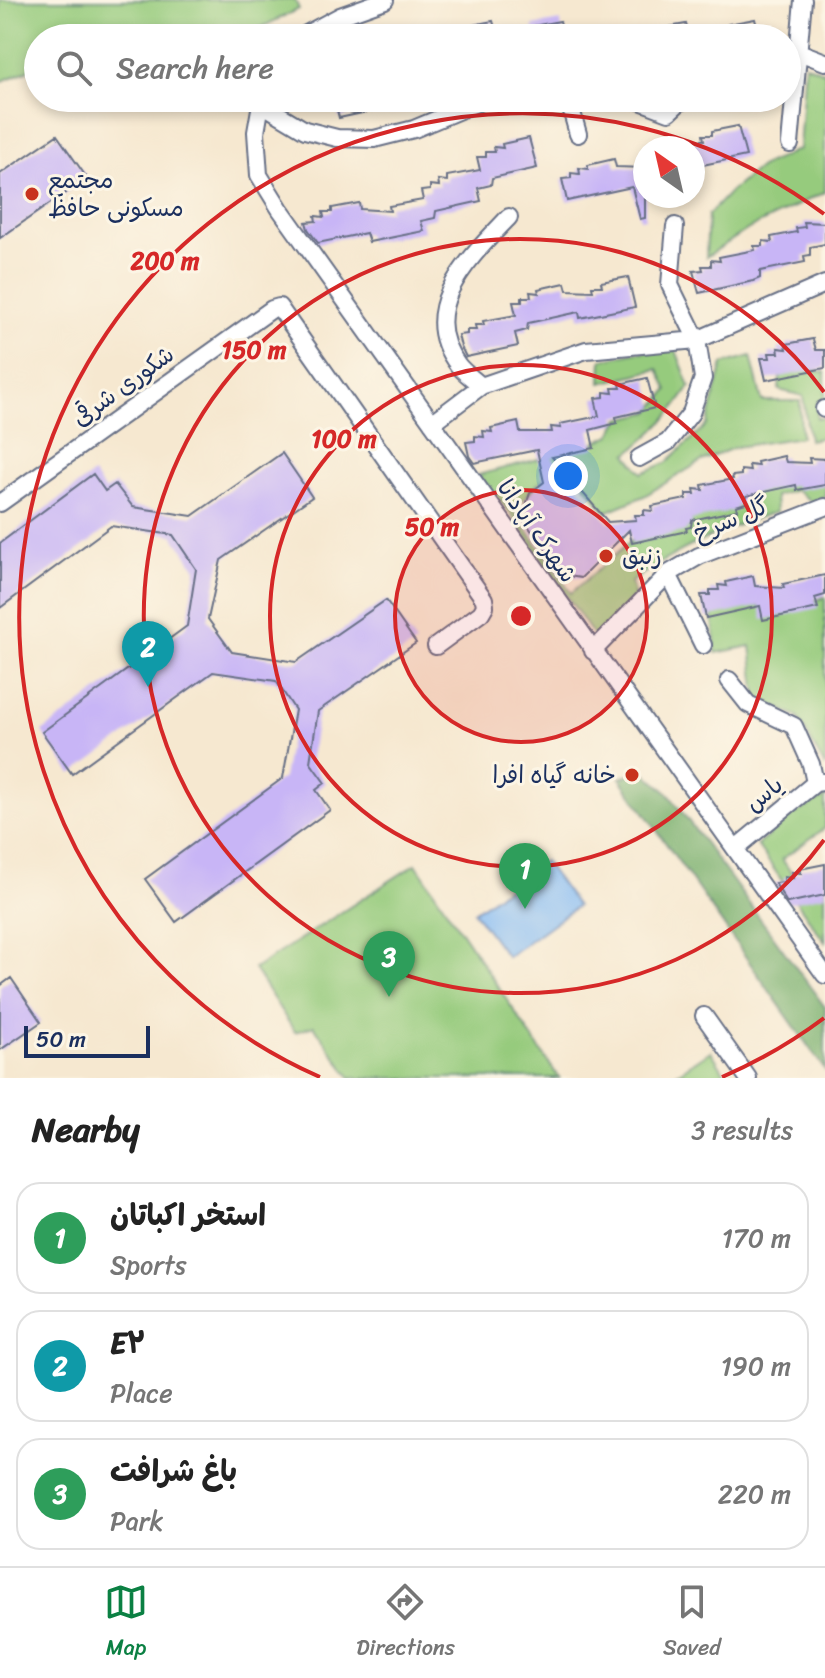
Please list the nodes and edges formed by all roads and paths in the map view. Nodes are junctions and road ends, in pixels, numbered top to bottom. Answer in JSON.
{"nodes":[{"id":1,"x":385,"y":0,"type":"edge"},
{"id":2,"x":803,"y":0,"type":"edge"},
{"id":3,"x":325,"y":24,"type":"edge"},
{"id":4,"x":801,"y":26,"type":"edge"},
{"id":5,"x":801,"y":53,"type":"edge"},
{"id":6,"x":825,"y":62,"type":"edge"},
{"id":7,"x":259,"y":112,"type":"edge"},
{"id":8,"x":279,"y":112,"type":"edge"},
{"id":9,"x":455,"y":112,"type":"edge"},
{"id":10,"x":572,"y":112,"type":"edge"},
{"id":11,"x":791,"y":112,"type":"edge"},
{"id":12,"x":578,"y":134,"type":"dead end"},
{"id":13,"x":790,"y":144,"type":"dead end"},
{"id":14,"x":509,"y":217,"type":"dead end"},
{"id":15,"x":675,"y":226,"type":"dead end"},
{"id":16,"x":825,"y":284,"type":"edge"},
{"id":17,"x":697,"y":340,"type":"junction"},
{"id":18,"x":481,"y":386,"type":"junction"},
{"id":19,"x":432,"y":423,"type":"junction"},
{"id":20,"x":639,"y":458,"type":"dead end"},
{"id":21,"x":0,"y":503,"type":"edge"},
{"id":22,"x":825,"y":507,"type":"edge"},
{"id":23,"x":668,"y":574,"type":"junction"},
{"id":24,"x":703,"y":645,"type":"dead end"},
{"id":25,"x":436,"y":646,"type":"dead end"},
{"id":26,"x":593,"y":651,"type":"junction"},
{"id":27,"x":729,"y":680,"type":"dead end"},
{"id":28,"x":820,"y":783,"type":"edge"},
{"id":29,"x":736,"y":848,"type":"junction"},
{"id":30,"x":825,"y":975,"type":"edge"},
{"id":31,"x":704,"y":1016,"type":"dead end"},
{"id":32,"x":748,"y":1078,"type":"edge"}],
"edges":[{"from":1,"to":3,"type":"street"},
{"from":2,"to":4,"type":"street"},
{"from":5,"to":6,"type":"street"},
{"from":7,"to":19,"type":"street","name":"شهرک آپادانا"},
{"from":8,"to":9,"type":"street"},
{"from":10,"to":12,"type":"street"},
{"from":11,"to":13,"type":"street"},
{"from":14,"to":18,"type":"street"},
{"from":15,"to":17,"type":"street"},
{"from":16,"to":17,"type":"street"},
{"from":17,"to":18,"type":"street"},
{"from":17,"to":20,"type":"street"},
{"from":18,"to":19,"type":"street"},
{"from":19,"to":26,"type":"street","name":"شهرک آپادانا"},
{"from":21,"to":25,"type":"street","name":"شکوری شرقی"},
{"from":22,"to":23,"type":"street","name":"گل سرخ"},
{"from":23,"to":24,"type":"street"},
{"from":23,"to":26,"type":"street","name":"گل سرخ"},
{"from":26,"to":29,"type":"street","name":"شهرک آپادانا"},
{"from":27,"to":28,"type":"street"},
{"from":28,"to":29,"type":"street","name":"یاس"},
{"from":29,"to":30,"type":"street","name":"شهرک آپادانا"},
{"from":31,"to":32,"type":"street"}]}
